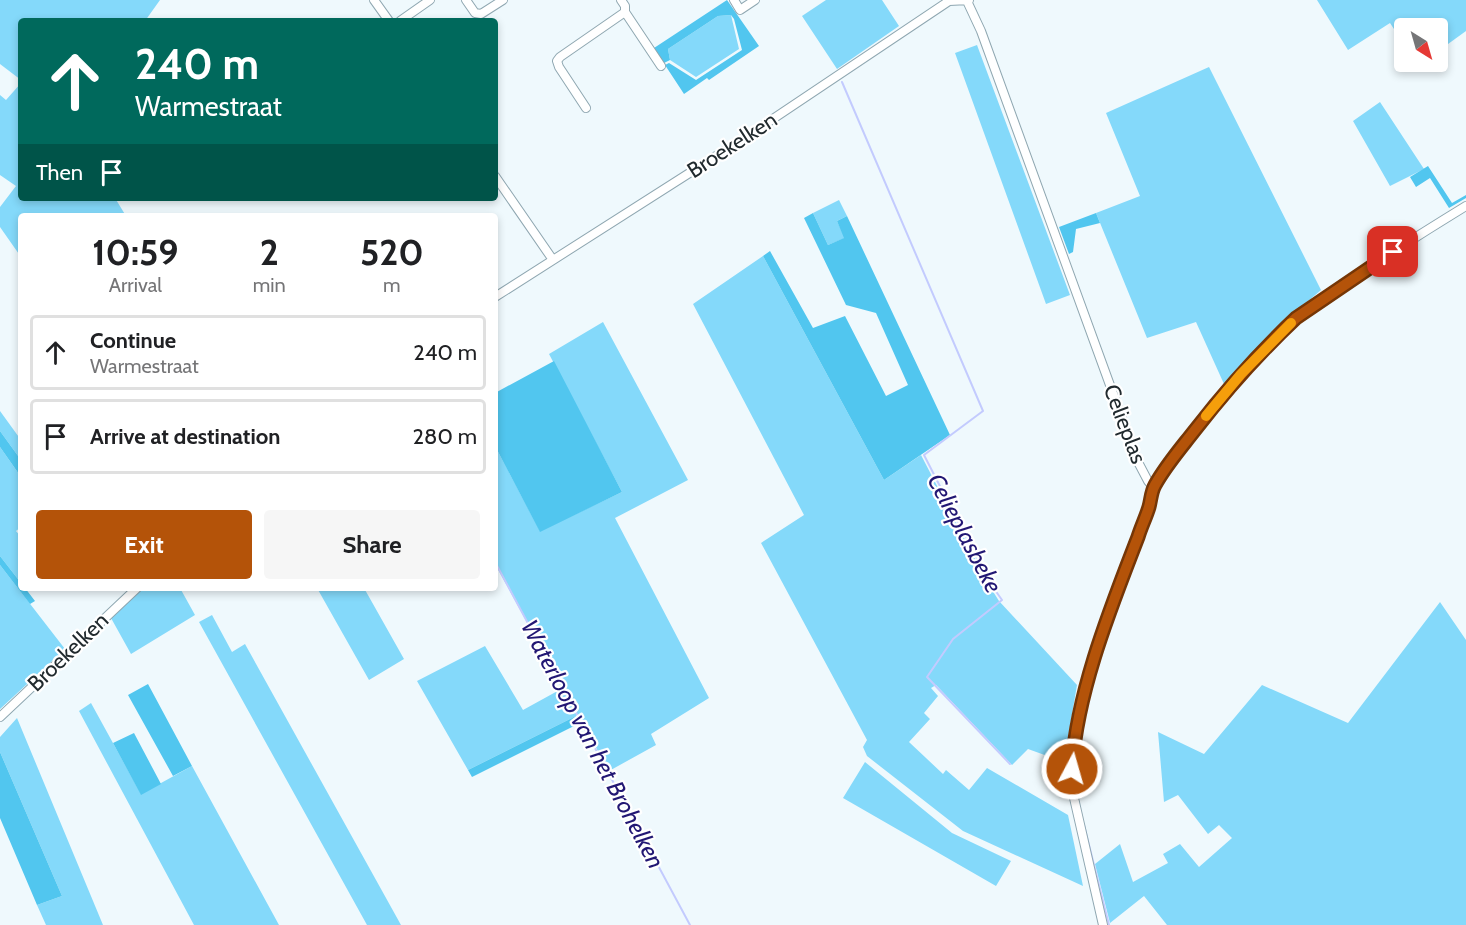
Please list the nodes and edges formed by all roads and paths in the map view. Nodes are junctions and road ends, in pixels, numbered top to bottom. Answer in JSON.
{"nodes":[{"id":1,"x":374,"y":0,"type":"edge"},
{"id":2,"x":430,"y":0,"type":"edge"},
{"id":3,"x":466,"y":0,"type":"edge"},
{"id":4,"x":503,"y":0,"type":"edge"},
{"id":5,"x":621,"y":0,"type":"edge"},
{"id":6,"x":734,"y":0,"type":"edge"},
{"id":7,"x":755,"y":0,"type":"edge"},
{"id":8,"x":948,"y":1,"type":"edge"},
{"id":9,"x":968,"y":1,"type":"edge"},
{"id":10,"x":625,"y":12,"type":"junction"},
{"id":11,"x":386,"y":18,"type":"edge"},
{"id":12,"x":404,"y":18,"type":"edge"},
{"id":13,"x":661,"y":66,"type":"dead end"},
{"id":14,"x":586,"y":108,"type":"dead end"},
{"id":15,"x":498,"y":180,"type":"edge"},
{"id":16,"x":1466,"y":206,"type":"edge"},
{"id":17,"x":553,"y":260,"type":"junction"},
{"id":18,"x":498,"y":295,"type":"edge"},
{"id":19,"x":1153,"y":487,"type":"junction"},
{"id":20,"x":134,"y":591,"type":"edge"},
{"id":21,"x":0,"y":717,"type":"edge"},
{"id":22,"x":1103,"y":925,"type":"edge"}],
"edges":[{"from":1,"to":11,"type":"street"},
{"from":2,"to":12,"type":"street"},
{"from":3,"to":4,"type":"street"},
{"from":5,"to":10,"type":"street"},
{"from":6,"to":7,"type":"street"},
{"from":8,"to":9,"type":"street","name":"Broekelken"},
{"from":8,"to":17,"type":"street","name":"Broekelken"},
{"from":9,"to":19,"type":"street","name":"Celieplas"},
{"from":10,"to":13,"type":"street"},
{"from":10,"to":14,"type":"street"},
{"from":15,"to":17,"type":"street"},
{"from":16,"to":19,"type":"street"},
{"from":17,"to":18,"type":"street","name":"Broekelken"},
{"from":19,"to":22,"type":"street","name":"Celieplas"},
{"from":20,"to":21,"type":"street","name":"Broekelken"}]}
